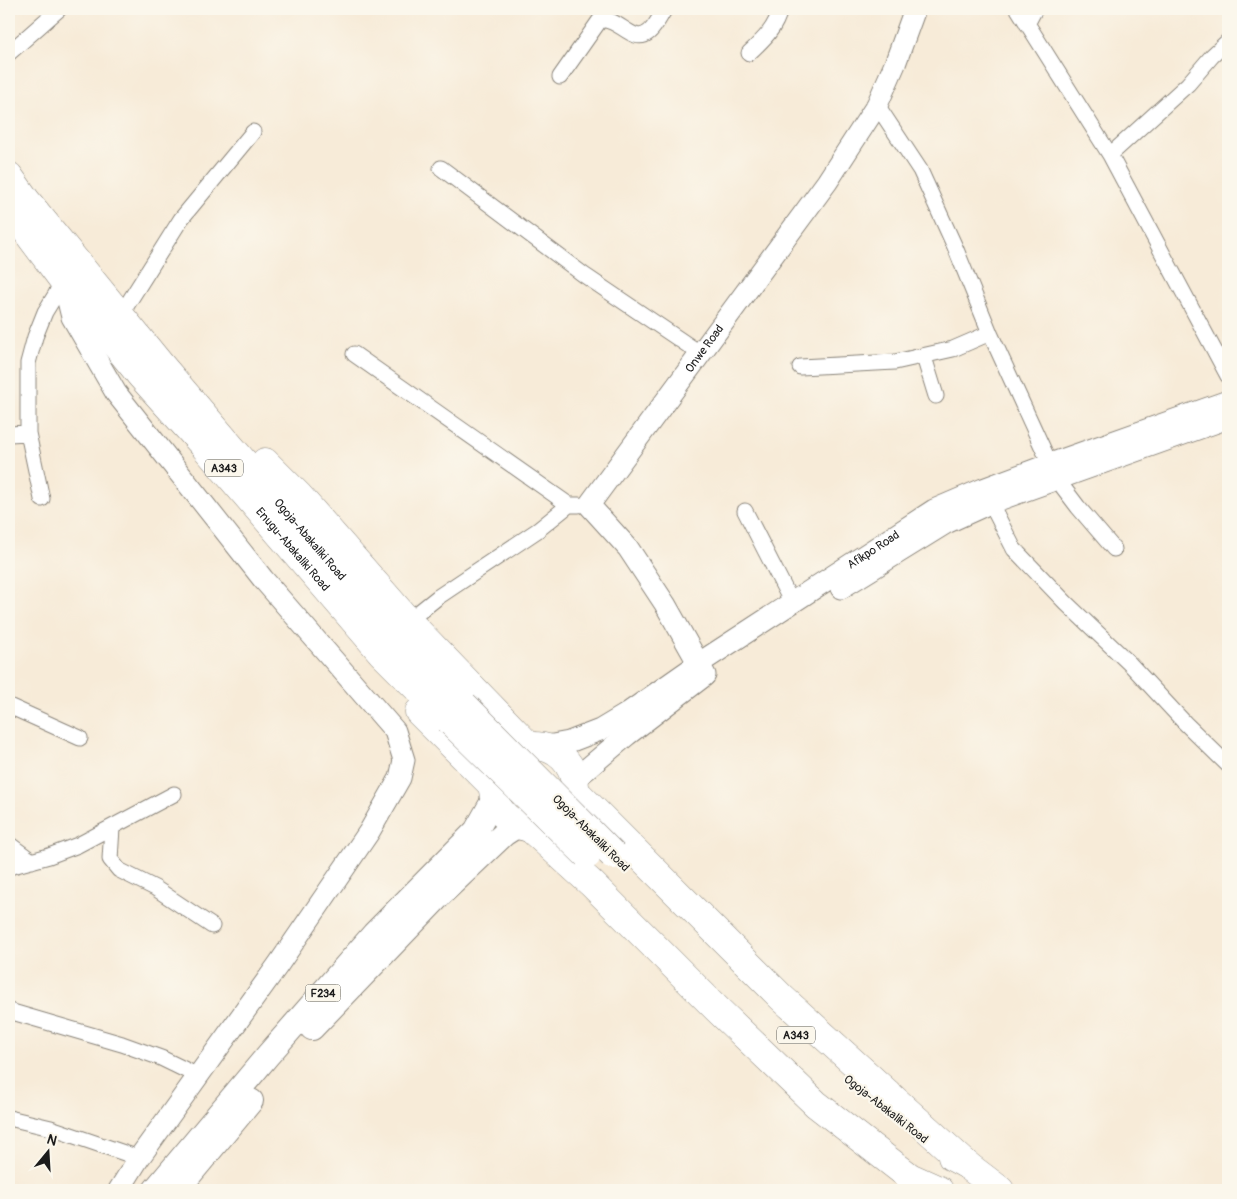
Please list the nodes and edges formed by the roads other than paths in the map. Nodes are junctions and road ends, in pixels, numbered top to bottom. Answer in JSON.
{"nodes":[{"id":1,"x":59,"y":9,"type":"edge"},
{"id":2,"x":665,"y":9,"type":"edge"},
{"id":3,"x":780,"y":9,"type":"edge"},
{"id":4,"x":915,"y":9,"type":"edge"},
{"id":5,"x":1018,"y":9,"type":"edge"},
{"id":6,"x":1035,"y":9,"type":"edge"},
{"id":7,"x":1027,"y":24,"type":"junction"},
{"id":8,"x":1228,"y":41,"type":"edge"},
{"id":9,"x":9,"y":53,"type":"edge"},
{"id":10,"x":750,"y":53,"type":"dead end"},
{"id":11,"x":560,"y":77,"type":"dead end"},
{"id":12,"x":877,"y":104,"type":"junction"},
{"id":13,"x":253,"y":132,"type":"dead end"},
{"id":14,"x":1110,"y":155,"type":"junction"},
{"id":15,"x":441,"y":168,"type":"dead end"},
{"id":16,"x":9,"y":176,"type":"edge"},
{"id":17,"x":10,"y":212,"type":"edge"},
{"id":18,"x":62,"y":279,"type":"junction"},
{"id":19,"x":120,"y":316,"type":"junction"},
{"id":20,"x":990,"y":332,"type":"junction"},
{"id":21,"x":354,"y":354,"type":"dead end"},
{"id":22,"x":701,"y":354,"type":"junction"},
{"id":23,"x":924,"y":356,"type":"junction"},
{"id":24,"x":800,"y":367,"type":"dead end"},
{"id":25,"x":150,"y":370,"type":"junction"},
{"id":26,"x":1228,"y":376,"type":"edge"},
{"id":27,"x":936,"y":396,"type":"dead end"},
{"id":28,"x":1228,"y":416,"type":"edge"},
{"id":29,"x":28,"y":433,"type":"junction"},
{"id":30,"x":9,"y":434,"type":"edge"},
{"id":31,"x":220,"y":434,"type":"joint"},
{"id":32,"x":1053,"y":471,"type":"junction"},
{"id":33,"x":986,"y":496,"type":"junction"},
{"id":34,"x":42,"y":499,"type":"dead end"},
{"id":35,"x":579,"y":505,"type":"junction"},
{"id":36,"x":744,"y":511,"type":"dead end"},
{"id":37,"x":1114,"y":548,"type":"dead end"},
{"id":38,"x":792,"y":603,"type":"junction"},
{"id":39,"x":408,"y":621,"type":"junction"},
{"id":40,"x":702,"y":669,"type":"junction"},
{"id":41,"x":9,"y":706,"type":"edge"},
{"id":42,"x":456,"y":712,"type":"junction"},
{"id":43,"x":80,"y":738,"type":"dead end"},
{"id":44,"x":536,"y":747,"type":"junction"},
{"id":45,"x":1228,"y":765,"type":"edge"},
{"id":46,"x":575,"y":785,"type":"junction"},
{"id":47,"x":493,"y":792,"type":"junction"},
{"id":48,"x":174,"y":794,"type":"dead end"},
{"id":49,"x":524,"y":827,"type":"junction"},
{"id":50,"x":112,"y":828,"type":"junction"},
{"id":51,"x":9,"y":844,"type":"edge"},
{"id":52,"x":32,"y":861,"type":"junction"},
{"id":53,"x":606,"y":862,"type":"junction"},
{"id":54,"x":9,"y":867,"type":"edge"},
{"id":55,"x":212,"y":926,"type":"dead end"},
{"id":56,"x":393,"y":930,"type":"junction"},
{"id":57,"x":9,"y":1011,"type":"edge"},
{"id":58,"x":198,"y":1076,"type":"junction"},
{"id":59,"x":9,"y":1118,"type":"edge"},
{"id":60,"x":140,"y":1158,"type":"junction"},
{"id":61,"x":967,"y":1165,"type":"junction"},
{"id":62,"x":119,"y":1190,"type":"edge"},
{"id":63,"x":155,"y":1190,"type":"edge"},
{"id":64,"x":177,"y":1190,"type":"edge"},
{"id":65,"x":940,"y":1190,"type":"edge"},
{"id":66,"x":1000,"y":1190,"type":"edge"}],
"edges":[{"from":1,"to":9,"type":"street"},
{"from":2,"to":11,"type":"street"},
{"from":3,"to":10,"type":"street"},
{"from":4,"to":12,"type":"main road","name":"Onwe Road"},
{"from":5,"to":7,"type":"street"},
{"from":6,"to":7,"type":"street"},
{"from":7,"to":14,"type":"street"},
{"from":8,"to":14,"type":"street"},
{"from":12,"to":20,"type":"street"},
{"from":12,"to":22,"type":"main road","name":"Onwe Road"},
{"from":13,"to":19,"type":"street"},
{"from":14,"to":26,"type":"street"},
{"from":15,"to":22,"type":"street"},
{"from":16,"to":19,"type":"highway","name":"Enugu-Abakaliki Road","number":"A343"},
{"from":17,"to":18,"type":"highway","name":"Enugu-Abakaliki Road","number":"A343"},
{"from":18,"to":25,"type":"highway","name":"Enugu-Abakaliki Road","number":"A343"},
{"from":18,"to":29,"type":"street"},
{"from":18,"to":58,"type":"main road"},
{"from":19,"to":25,"type":"highway","name":"Enugu-Abakaliki Road","number":"A343"},
{"from":20,"to":23,"type":"street"},
{"from":20,"to":32,"type":"street"},
{"from":21,"to":35,"type":"street"},
{"from":22,"to":35,"type":"main road","name":"Onwe Road"},
{"from":23,"to":24,"type":"street"},
{"from":23,"to":27,"type":"street"},
{"from":25,"to":31,"type":"highway","name":"Enugu-Abakaliki Road","number":"A343"},
{"from":25,"to":39,"type":"highway"},
{"from":25,"to":42,"type":"highway","name":"Enugu-Abakaliki Road","number":"A343"},
{"from":25,"to":47,"type":"highway"},
{"from":28,"to":32,"type":"main road","name":"Afikpo Road"},
{"from":29,"to":30,"type":"street"},
{"from":29,"to":34,"type":"street"},
{"from":31,"to":42,"type":"highway","name":"Ogoja-Abakaliki Road","number":"A343"},
{"from":32,"to":33,"type":"main road","name":"Afikpo Road"},
{"from":32,"to":37,"type":"street"},
{"from":33,"to":38,"type":"main road","name":"Afikpo Road"},
{"from":33,"to":40,"type":"main road","name":"Afikpo Road"},
{"from":33,"to":45,"type":"street"},
{"from":35,"to":39,"type":"street"},
{"from":35,"to":40,"type":"main road"},
{"from":36,"to":38,"type":"street"},
{"from":38,"to":40,"type":"main road","name":"Afikpo Road"},
{"from":39,"to":44,"type":"highway"},
{"from":40,"to":44,"type":"main road","name":"Afikpo Road"},
{"from":40,"to":46,"type":"main road","name":"Afikpo Road"},
{"from":41,"to":43,"type":"street"},
{"from":42,"to":53,"type":"highway","name":"Ogoja-Abakaliki Road","number":"A343","bridge":true},
{"from":44,"to":46,"type":"highway"},
{"from":44,"to":47,"type":"highway"},
{"from":46,"to":49,"type":"highway"},
{"from":46,"to":61,"type":"highway"},
{"from":47,"to":49,"type":"highway"},
{"from":47,"to":56,"type":"main road","number":"F234"},
{"from":48,"to":50,"type":"street"},
{"from":49,"to":56,"type":"main road","number":"F234"},
{"from":49,"to":65,"type":"highway"},
{"from":50,"to":52,"type":"street"},
{"from":50,"to":55,"type":"street"},
{"from":51,"to":52,"type":"street"},
{"from":52,"to":54,"type":"street"},
{"from":53,"to":61,"type":"highway","name":"Ogoja-Abakaliki Road","number":"A343"},
{"from":53,"to":65,"type":"highway","name":"Ogoja-Abakaliki Road","number":"A343"},
{"from":56,"to":63,"type":"main road","number":"F234"},
{"from":56,"to":64,"type":"main road","number":"F234"},
{"from":57,"to":58,"type":"street"},
{"from":58,"to":60,"type":"main road"},
{"from":59,"to":60,"type":"street"},
{"from":60,"to":62,"type":"main road"},
{"from":61,"to":66,"type":"highway","name":"Ogoja-Abakaliki Road","number":"A343"}]}
